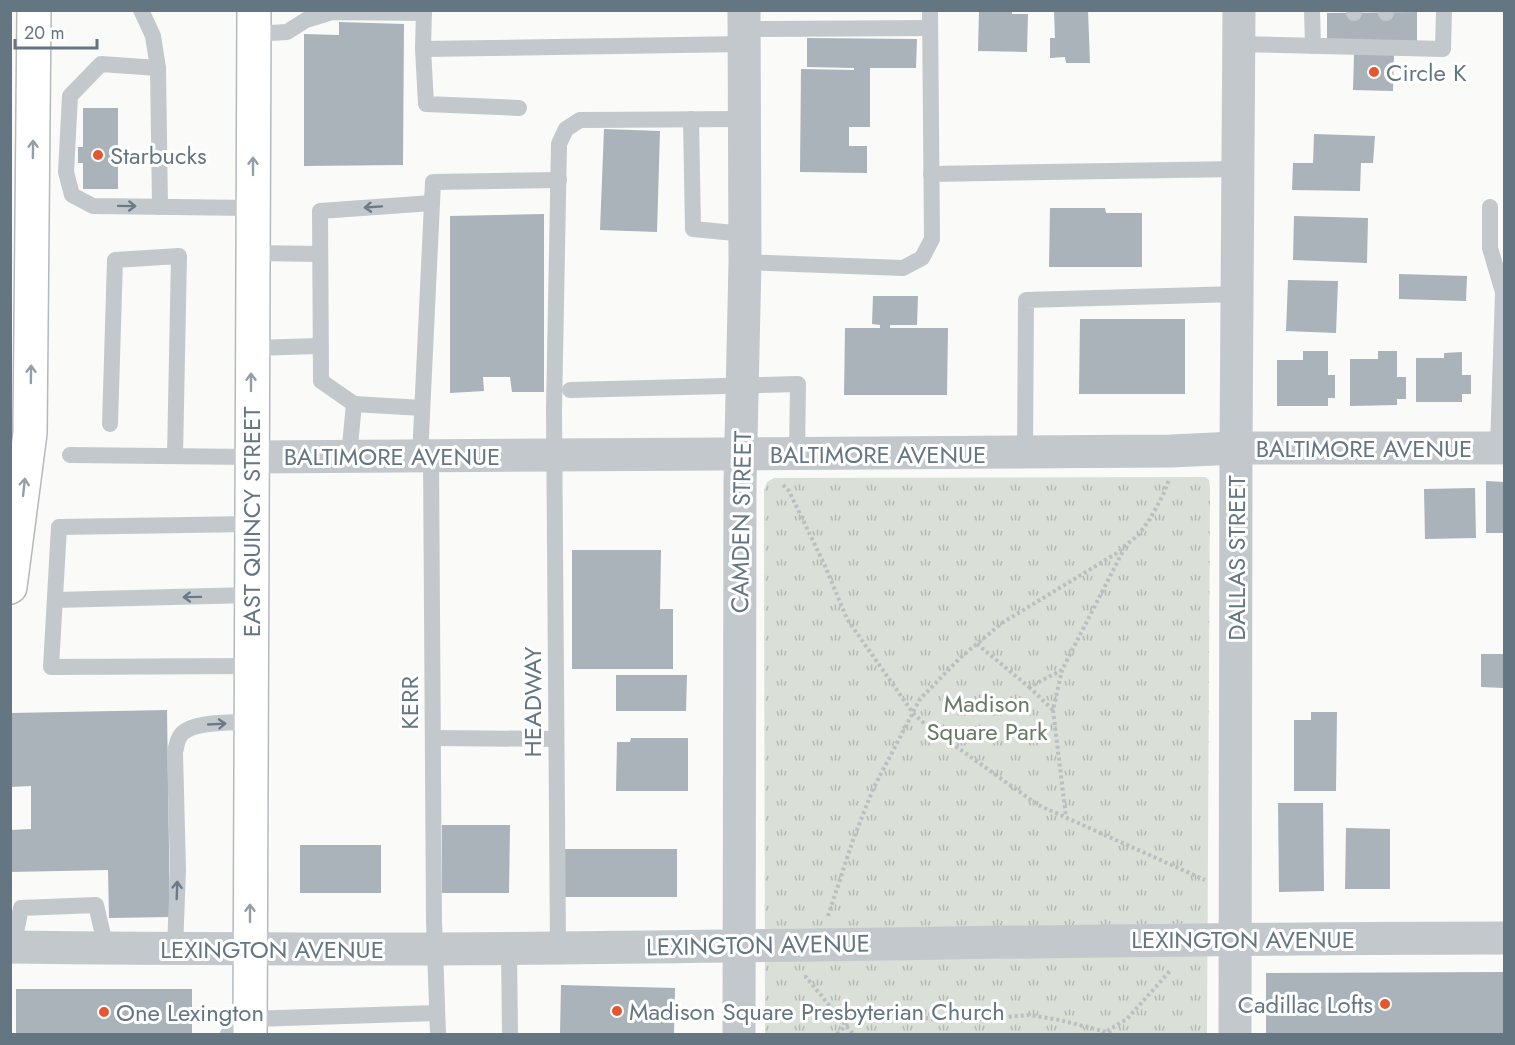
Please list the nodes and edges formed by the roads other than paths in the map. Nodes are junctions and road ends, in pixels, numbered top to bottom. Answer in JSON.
{"nodes":[{"id":1,"x":34,"y":10,"type":"edge"},
{"id":2,"x":141,"y":10,"type":"edge"},
{"id":3,"x":930,"y":10,"type":"edge"},
{"id":4,"x":1239,"y":10,"type":"edge"},
{"id":5,"x":1312,"y":10,"type":"edge"},
{"id":6,"x":1444,"y":10,"type":"edge"},
{"id":7,"x":424,"y":12,"type":"edge"},
{"id":8,"x":254,"y":22,"type":"edge"},
{"id":9,"x":744,"y":28,"type":"edge"},
{"id":10,"x":930,"y":28,"type":"junction"},
{"id":11,"x":1238,"y":44,"type":"junction"},
{"id":12,"x":1313,"y":46,"type":"junction"},
{"id":13,"x":423,"y":49,"type":"junction"},
{"id":14,"x":158,"y":68,"type":"junction"},
{"id":15,"x":519,"y":108,"type":"dead end"},
{"id":16,"x":691,"y":119,"type":"junction"},
{"id":17,"x":744,"y":119,"type":"junction"},
{"id":18,"x":1238,"y":170,"type":"junction"},
{"id":19,"x":931,"y":174,"type":"junction"},
{"id":20,"x":559,"y":180,"type":"junction"},
{"id":21,"x":432,"y":202,"type":"junction"},
{"id":22,"x":160,"y":207,"type":"junction"},
{"id":23,"x":1490,"y":207,"type":"dead end"},
{"id":24,"x":252,"y":208,"type":"junction"},
{"id":25,"x":745,"y":248,"type":"junction"},
{"id":26,"x":252,"y":253,"type":"junction"},
{"id":27,"x":320,"y":254,"type":"junction"},
{"id":28,"x":1237,"y":294,"type":"junction"},
{"id":29,"x":1503,"y":307,"type":"edge"},
{"id":30,"x":320,"y":346,"type":"junction"},
{"id":31,"x":252,"y":348,"type":"junction"},
{"id":32,"x":742,"y":384,"type":"junction"},
{"id":33,"x":1502,"y":385,"type":"edge"},
{"id":34,"x":570,"y":390,"type":"dead end"},
{"id":35,"x":354,"y":404,"type":"junction"},
{"id":36,"x":422,"y":408,"type":"junction"},
{"id":37,"x":110,"y":424,"type":"dead end"},
{"id":38,"x":1236,"y":448,"type":"junction"},
{"id":39,"x":1501,"y":448,"type":"edge"},
{"id":40,"x":1025,"y":453,"type":"junction"},
{"id":41,"x":70,"y":455,"type":"dead end"},
{"id":42,"x":742,"y":455,"type":"junction"},
{"id":43,"x":175,"y":456,"type":"junction"},
{"id":44,"x":349,"y":456,"type":"junction"},
{"id":45,"x":555,"y":456,"type":"junction"},
{"id":46,"x":251,"y":457,"type":"junction"},
{"id":47,"x":425,"y":457,"type":"junction"},
{"id":48,"x":789,"y":467,"type":"junction"},
{"id":49,"x":251,"y":524,"type":"junction"},
{"id":50,"x":10,"y":587,"type":"edge"},
{"id":51,"x":251,"y":595,"type":"junction"},
{"id":52,"x":55,"y":600,"type":"junction"},
{"id":53,"x":250,"y":666,"type":"junction"},
{"id":54,"x":250,"y":722,"type":"junction"},
{"id":55,"x":433,"y":738,"type":"junction"},
{"id":56,"x":556,"y":739,"type":"junction"},
{"id":57,"x":1237,"y":938,"type":"junction"},
{"id":58,"x":1504,"y":938,"type":"edge"},
{"id":59,"x":738,"y":946,"type":"junction"},
{"id":60,"x":12,"y":947,"type":"edge"},
{"id":61,"x":106,"y":948,"type":"junction"},
{"id":62,"x":509,"y":948,"type":"junction"},
{"id":63,"x":558,"y":948,"type":"junction"},
{"id":64,"x":175,"y":949,"type":"junction"},
{"id":65,"x":435,"y":949,"type":"junction"},
{"id":66,"x":250,"y":950,"type":"junction"},
{"id":67,"x":437,"y":1013,"type":"junction"},
{"id":68,"x":242,"y":1029,"type":"edge"},
{"id":69,"x":438,"y":1035,"type":"edge"},
{"id":70,"x":510,"y":1035,"type":"edge"},
{"id":71,"x":739,"y":1035,"type":"edge"},
{"id":72,"x":1235,"y":1035,"type":"edge"}],
"edges":[{"from":50,"to":1,"type":"main road","one_way":true},
{"from":2,"to":14,"type":"lane"},
{"from":3,"to":10,"type":"lane"},
{"from":4,"to":11,"type":"street","name":"DALLAS STREET"},
{"from":5,"to":12,"type":"lane"},
{"from":6,"to":12,"type":"lane"},
{"from":7,"to":8,"type":"lane"},
{"from":7,"to":13,"type":"lane"},
{"from":24,"to":8,"type":"main road","name":"EAST QUINCY STREET","one_way":true},
{"from":9,"to":10,"type":"lane"},
{"from":9,"to":13,"type":"lane"},
{"from":9,"to":17,"type":"street","name":"CAMDEN STREET"},
{"from":10,"to":19,"type":"lane"},
{"from":11,"to":12,"type":"lane"},
{"from":11,"to":18,"type":"street","name":"DALLAS STREET"},
{"from":13,"to":15,"type":"lane"},
{"from":14,"to":22,"type":"lane"},
{"from":14,"to":22,"type":"lane","one_way":true},
{"from":16,"to":17,"type":"lane","name":"HEADWAY"},
{"from":16,"to":20,"type":"lane","name":"HEADWAY"},
{"from":16,"to":25,"type":"lane"},
{"from":17,"to":25,"type":"street","name":"CAMDEN STREET"},
{"from":18,"to":19,"type":"lane"},
{"from":18,"to":28,"type":"street","name":"DALLAS STREET"},
{"from":19,"to":25,"type":"lane"},
{"from":20,"to":21,"type":"lane"},
{"from":20,"to":45,"type":"lane","name":"HEADWAY"},
{"from":21,"to":27,"type":"lane","one_way":true},
{"from":21,"to":36,"type":"lane","name":"KERR"},
{"from":22,"to":24,"type":"lane"},
{"from":23,"to":29,"type":"lane"},
{"from":24,"to":26,"type":"main road","name":"EAST QUINCY STREET"},
{"from":25,"to":32,"type":"street","name":"CAMDEN STREET"},
{"from":26,"to":27,"type":"lane"},
{"from":26,"to":31,"type":"main road","name":"EAST QUINCY STREET"},
{"from":27,"to":30,"type":"lane"},
{"from":28,"to":38,"type":"street","name":"DALLAS STREET"},
{"from":28,"to":40,"type":"lane"},
{"from":29,"to":33,"type":"lane"},
{"from":30,"to":31,"type":"lane"},
{"from":30,"to":35,"type":"lane"},
{"from":46,"to":31,"type":"main road","name":"EAST QUINCY STREET","one_way":true},
{"from":32,"to":34,"type":"lane"},
{"from":32,"to":42,"type":"street","name":"CAMDEN STREET"},
{"from":32,"to":48,"type":"lane"},
{"from":33,"to":39,"type":"lane"},
{"from":35,"to":36,"type":"lane"},
{"from":35,"to":44,"type":"lane"},
{"from":36,"to":47,"type":"lane","name":"KERR"},
{"from":37,"to":43,"type":"lane"},
{"from":38,"to":39,"type":"street","name":"BALTIMORE AVENUE"},
{"from":38,"to":40,"type":"street","name":"BALTIMORE AVENUE"},
{"from":38,"to":57,"type":"street","name":"DALLAS STREET"},
{"from":40,"to":48,"type":"street","name":"BALTIMORE AVENUE"},
{"from":41,"to":43,"type":"lane"},
{"from":42,"to":45,"type":"street","name":"BALTIMORE AVENUE"},
{"from":42,"to":48,"type":"street","name":"BALTIMORE AVENUE"},
{"from":42,"to":59,"type":"street","name":"CAMDEN STREET"},
{"from":43,"to":46,"type":"lane"},
{"from":44,"to":46,"type":"street","name":"BALTIMORE AVENUE"},
{"from":44,"to":47,"type":"street","name":"BALTIMORE AVENUE"},
{"from":45,"to":47,"type":"street","name":"BALTIMORE AVENUE"},
{"from":45,"to":56,"type":"lane","name":"HEADWAY"},
{"from":46,"to":49,"type":"main road","name":"EAST QUINCY STREET"},
{"from":47,"to":55,"type":"lane","name":"KERR"},
{"from":49,"to":51,"type":"main road","name":"EAST QUINCY STREET"},
{"from":49,"to":52,"type":"lane"},
{"from":51,"to":52,"type":"lane","one_way":true},
{"from":51,"to":53,"type":"main road","name":"EAST QUINCY STREET"},
{"from":52,"to":53,"type":"lane"},
{"from":53,"to":54,"type":"main road","name":"EAST QUINCY STREET"},
{"from":64,"to":54,"type":"lane","one_way":true},
{"from":66,"to":54,"type":"main road","name":"EAST QUINCY STREET","one_way":true},
{"from":55,"to":56,"type":"lane"},
{"from":55,"to":65,"type":"lane","name":"KERR"},
{"from":56,"to":63,"type":"lane","name":"HEADWAY"},
{"from":57,"to":58,"type":"street","name":"LEXINGTON AVENUE"},
{"from":57,"to":59,"type":"street","name":"LEXINGTON AVENUE"},
{"from":57,"to":72,"type":"street","name":"DALLAS STREET"},
{"from":59,"to":63,"type":"street","name":"LEXINGTON AVENUE"},
{"from":59,"to":71,"type":"street","name":"CAMDEN STREET"},
{"from":60,"to":61,"type":"street","name":"LEXINGTON AVENUE"},
{"from":60,"to":61,"type":"lane"},
{"from":61,"to":64,"type":"street","name":"LEXINGTON AVENUE"},
{"from":62,"to":63,"type":"street","name":"LEXINGTON AVENUE"},
{"from":62,"to":65,"type":"street","name":"LEXINGTON AVENUE"},
{"from":62,"to":70,"type":"lane"},
{"from":64,"to":66,"type":"street","name":"LEXINGTON AVENUE"},
{"from":65,"to":66,"type":"street","name":"LEXINGTON AVENUE"},
{"from":65,"to":67,"type":"lane","name":"KERR"},
{"from":66,"to":68,"type":"main road","name":"EAST QUINCY STREET"},
{"from":67,"to":68,"type":"lane"},
{"from":67,"to":69,"type":"lane","name":"KERR"}]}
